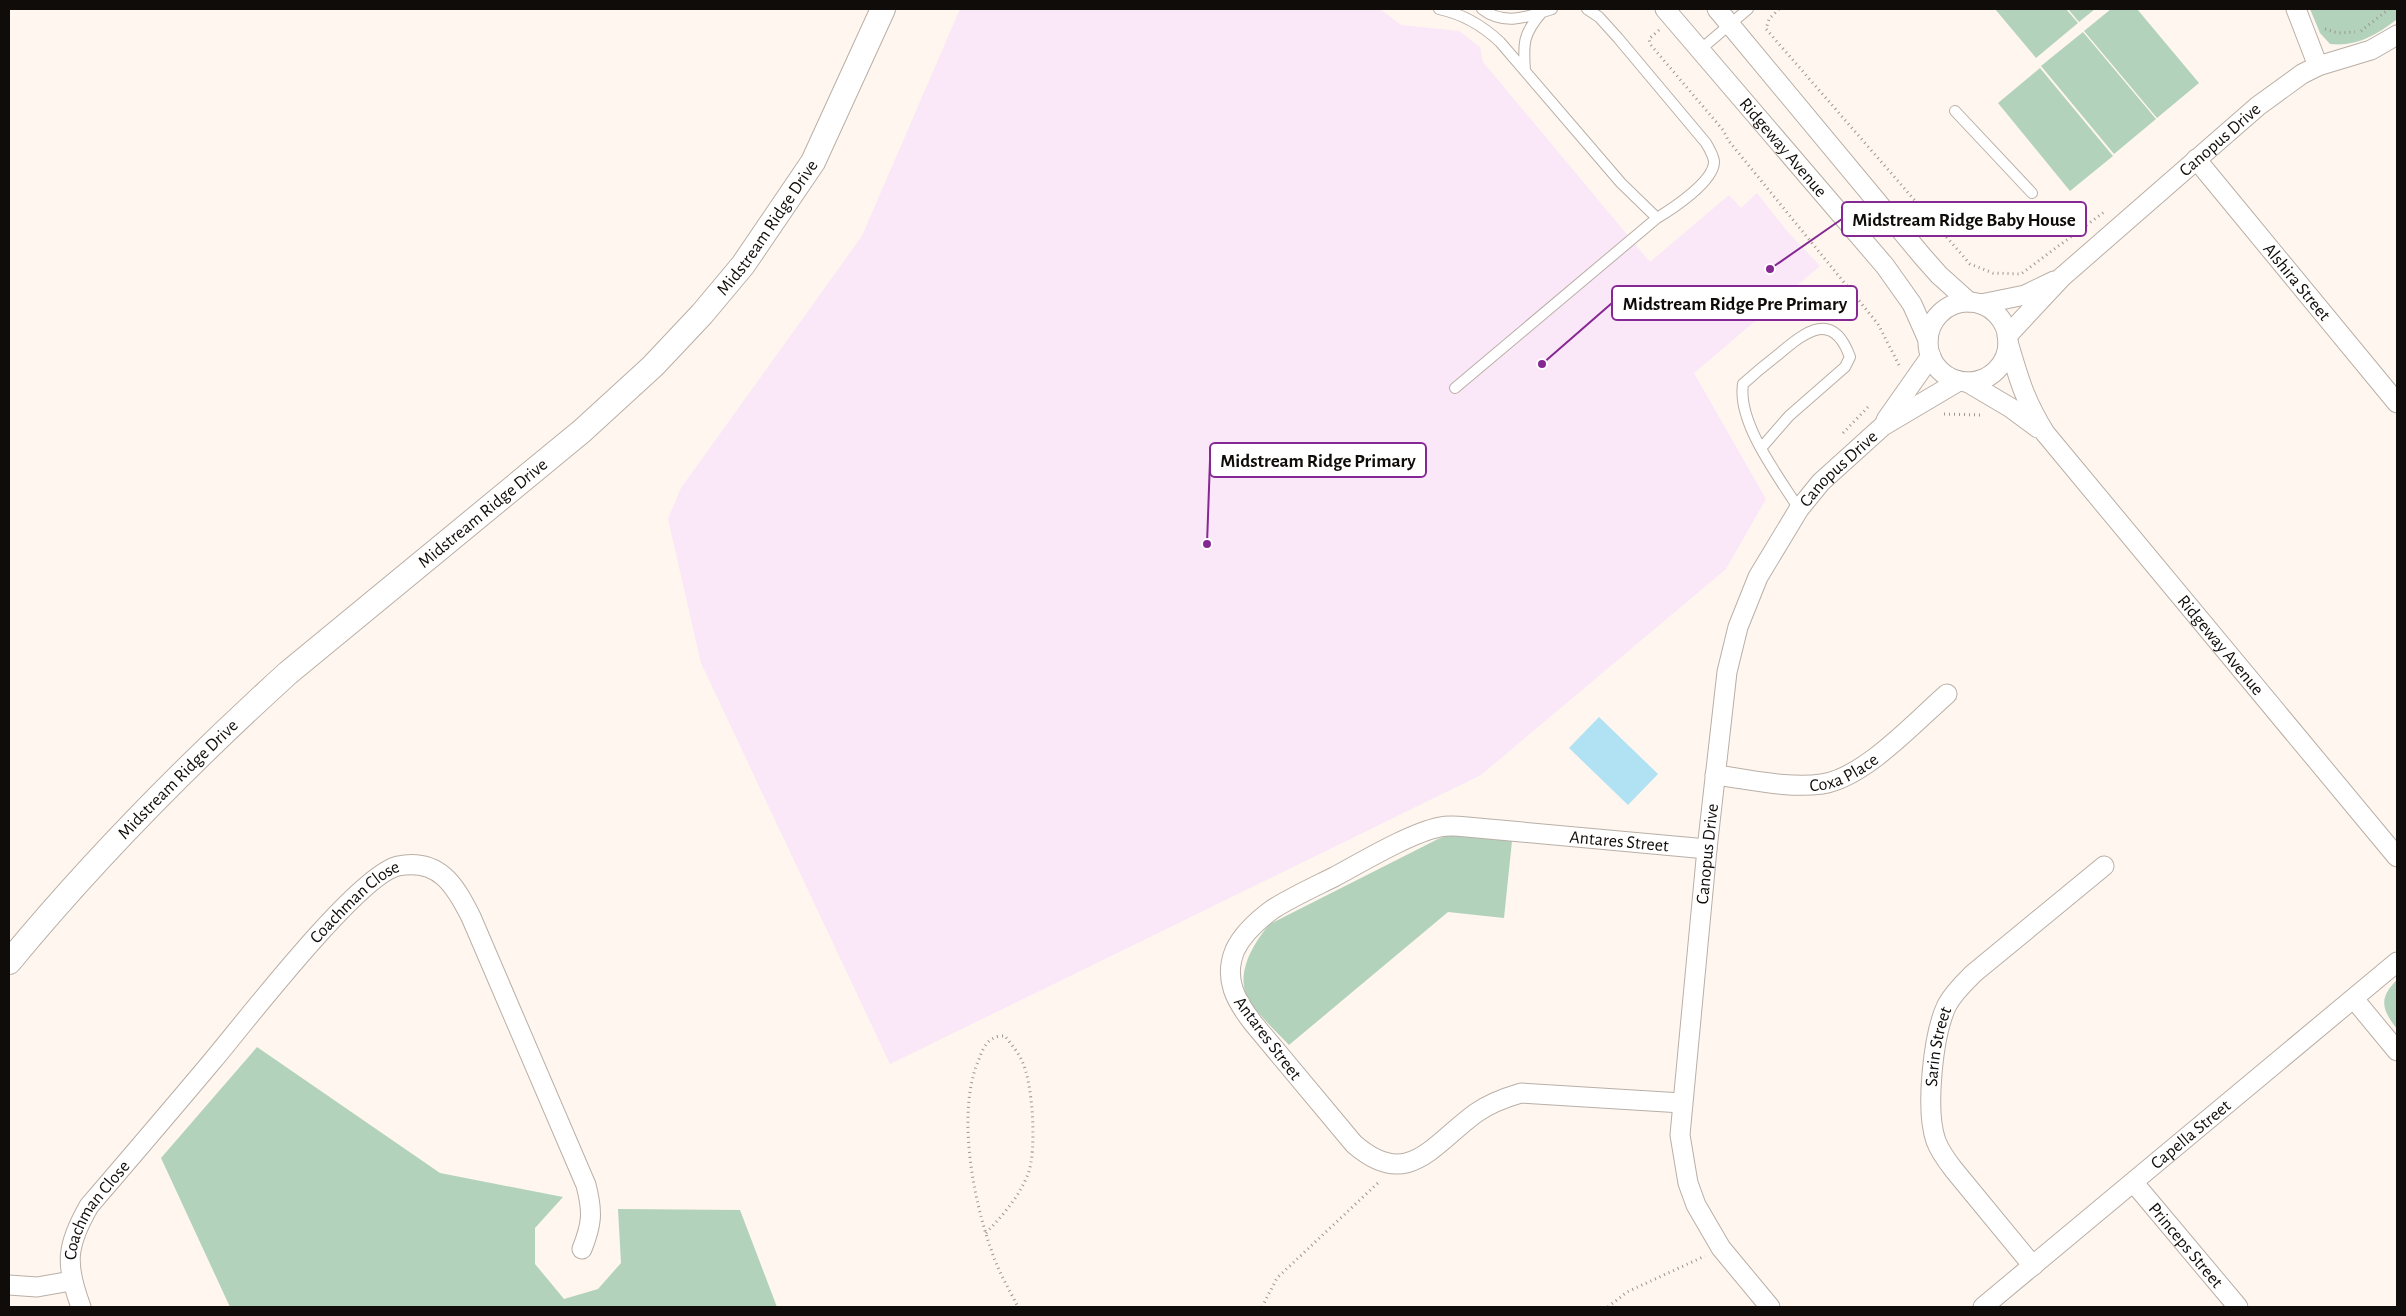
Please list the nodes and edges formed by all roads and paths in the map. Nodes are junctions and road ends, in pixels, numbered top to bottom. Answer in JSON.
{"nodes":[{"id":1,"x":883,"y":9,"type":"edge"},
{"id":2,"x":1439,"y":9,"type":"edge"},
{"id":3,"x":1482,"y":9,"type":"edge"},
{"id":4,"x":1552,"y":9,"type":"edge"},
{"id":5,"x":1586,"y":9,"type":"edge"},
{"id":6,"x":1717,"y":9,"type":"edge"},
{"id":7,"x":1748,"y":9,"type":"edge"},
{"id":8,"x":1779,"y":9,"type":"edge"},
{"id":9,"x":2296,"y":9,"type":"edge"},
{"id":10,"x":2389,"y":9,"type":"edge"},
{"id":11,"x":1542,"y":12,"type":"junction"},
{"id":12,"x":1669,"y":13,"type":"edge"},
{"id":13,"x":2322,"y":24,"type":"dead end"},
{"id":14,"x":1730,"y":25,"type":"junction"},
{"id":15,"x":2325,"y":29,"type":"junction"},
{"id":16,"x":2397,"y":35,"type":"edge"},
{"id":17,"x":2308,"y":39,"type":"junction"},
{"id":18,"x":1701,"y":49,"type":"junction"},
{"id":19,"x":2318,"y":66,"type":"junction"},
{"id":20,"x":1525,"y":71,"type":"junction"},
{"id":21,"x":1954,"y":111,"type":"dead end"},
{"id":22,"x":2196,"y":159,"type":"junction"},
{"id":23,"x":2032,"y":193,"type":"dead end"},
{"id":24,"x":2112,"y":207,"type":"dead end"},
{"id":25,"x":1657,"y":218,"type":"junction"},
{"id":26,"x":2062,"y":277,"type":"junction"},
{"id":27,"x":1975,"y":303,"type":"junction"},
{"id":28,"x":2008,"y":339,"type":"junction"},
{"id":29,"x":1929,"y":348,"type":"junction"},
{"id":30,"x":1895,"y":374,"type":"dead end"},
{"id":31,"x":1963,"y":381,"type":"junction"},
{"id":32,"x":1456,"y":388,"type":"dead end"},
{"id":33,"x":2397,"y":403,"type":"edge"},
{"id":34,"x":1871,"y":404,"type":"dead end"},
{"id":35,"x":1936,"y":416,"type":"dead end"},
{"id":36,"x":1992,"y":416,"type":"dead end"},
{"id":37,"x":1882,"y":426,"type":"junction"},
{"id":38,"x":2045,"y":433,"type":"junction"},
{"id":39,"x":1838,"y":438,"type":"dead end"},
{"id":40,"x":1762,"y":447,"type":"junction"},
{"id":41,"x":1799,"y":509,"type":"junction"},
{"id":42,"x":1947,"y":694,"type":"dead end"},
{"id":43,"x":1715,"y":775,"type":"junction"},
{"id":44,"x":1707,"y":849,"type":"junction"},
{"id":45,"x":2397,"y":857,"type":"edge"},
{"id":46,"x":2104,"y":866,"type":"dead end"},
{"id":47,"x":9,"y":962,"type":"edge"},
{"id":48,"x":2397,"y":962,"type":"edge"},
{"id":49,"x":2354,"y":999,"type":"junction"},
{"id":50,"x":2397,"y":1051,"type":"edge"},
{"id":51,"x":1682,"y":1103,"type":"junction"},
{"id":52,"x":1397,"y":1165,"type":"junction"},
{"id":53,"x":2134,"y":1183,"type":"junction"},
{"id":54,"x":986,"y":1233,"type":"junction"},
{"id":55,"x":1721,"y":1248,"type":"junction"},
{"id":56,"x":582,"y":1249,"type":"dead end"},
{"id":57,"x":2033,"y":1266,"type":"junction"},
{"id":58,"x":71,"y":1280,"type":"junction"},
{"id":59,"x":9,"y":1284,"type":"edge"},
{"id":60,"x":81,"y":1307,"type":"edge"},
{"id":61,"x":1018,"y":1307,"type":"edge"},
{"id":62,"x":1262,"y":1307,"type":"edge"},
{"id":63,"x":1608,"y":1307,"type":"edge"},
{"id":64,"x":1770,"y":1307,"type":"edge"},
{"id":65,"x":1983,"y":1307,"type":"edge"},
{"id":66,"x":2238,"y":1307,"type":"edge"}],
"edges":[{"from":1,"to":47,"type":"street","name":"Midstream Ridge Drive"},
{"from":2,"to":20,"type":"lane"},
{"from":3,"to":11,"type":"lane"},
{"from":4,"to":11,"type":"lane"},
{"from":5,"to":25,"type":"lane"},
{"from":6,"to":14,"type":"street"},
{"from":7,"to":14,"type":"lane"},
{"from":8,"to":24,"type":"path"},
{"from":9,"to":17,"type":"street"},
{"from":10,"to":15,"type":"path"},
{"from":11,"to":20,"type":"lane"},
{"from":12,"to":18,"type":"street","name":"Ridgeway Avenue"},
{"from":12,"to":30,"type":"path"},
{"from":13,"to":15,"type":"path"},
{"from":14,"to":18,"type":"lane"},
{"from":14,"to":27,"type":"street"},
{"from":15,"to":17,"type":"path"},
{"from":16,"to":19,"type":"street","name":"Canopus Drive"},
{"from":17,"to":19,"type":"street"},
{"from":18,"to":29,"type":"street","name":"Ridgeway Avenue"},
{"from":19,"to":22,"type":"street","name":"Canopus Drive"},
{"from":20,"to":25,"type":"lane"},
{"from":21,"to":23,"type":"lane"},
{"from":22,"to":26,"type":"street","name":"Canopus Drive"},
{"from":22,"to":33,"type":"street","name":"Alshira Street"},
{"from":25,"to":32,"type":"lane"},
{"from":26,"to":27,"type":"street","name":"Canopus Drive"},
{"from":26,"to":28,"type":"street","name":"Canopus Drive"},
{"from":27,"to":28,"type":"street"},
{"from":27,"to":29,"type":"street"},
{"from":28,"to":31,"type":"street"},
{"from":28,"to":38,"type":"street","name":"Ridgeway Avenue"},
{"from":29,"to":31,"type":"street"},
{"from":29,"to":37,"type":"street","name":"Canopus Drive"},
{"from":31,"to":37,"type":"street","name":"Canopus Drive"},
{"from":31,"to":38,"type":"street","name":"Ridgeway Avenue"},
{"from":34,"to":39,"type":"path"},
{"from":35,"to":36,"type":"path"},
{"from":37,"to":41,"type":"street","name":"Canopus Drive"},
{"from":38,"to":45,"type":"street","name":"Ridgeway Avenue"},
{"from":40,"to":40,"type":"lane"},
{"from":40,"to":41,"type":"lane"},
{"from":41,"to":43,"type":"street","name":"Canopus Drive"},
{"from":42,"to":43,"type":"street","name":"Coxa Place"},
{"from":43,"to":44,"type":"street","name":"Canopus Drive"},
{"from":44,"to":51,"type":"street","name":"Canopus Drive"},
{"from":44,"to":52,"type":"street","name":"Antares Street"},
{"from":46,"to":57,"type":"street","name":"Sarin Street"},
{"from":48,"to":49,"type":"street","name":"Capella Street"},
{"from":49,"to":50,"type":"street"},
{"from":49,"to":53,"type":"street","name":"Capella Street"},
{"from":51,"to":52,"type":"street"},
{"from":51,"to":55,"type":"street","name":"Canopus Drive"},
{"from":52,"to":62,"type":"path"},
{"from":53,"to":57,"type":"street","name":"Capella Street"},
{"from":53,"to":66,"type":"street","name":"Princeps Street"},
{"from":54,"to":54,"type":"path"},
{"from":54,"to":61,"type":"path"},
{"from":55,"to":63,"type":"path"},
{"from":55,"to":64,"type":"street","name":"Canopus Drive"},
{"from":56,"to":58,"type":"street","name":"Coachman Close"},
{"from":57,"to":65,"type":"street","name":"Capella Street"},
{"from":58,"to":59,"type":"street"},
{"from":58,"to":60,"type":"street","name":"Coachman Close"}]}
